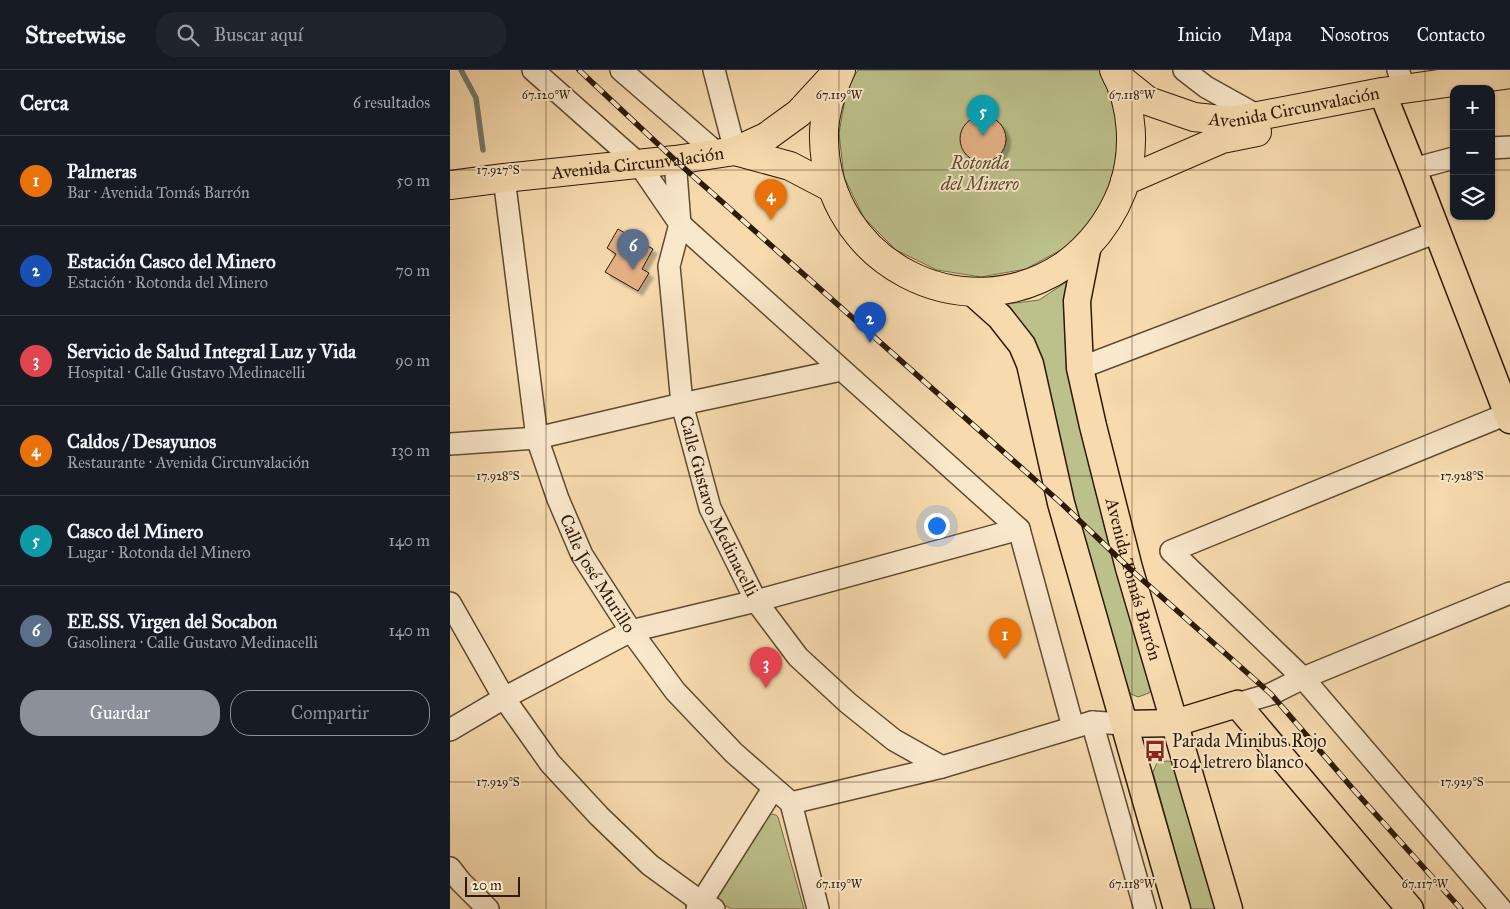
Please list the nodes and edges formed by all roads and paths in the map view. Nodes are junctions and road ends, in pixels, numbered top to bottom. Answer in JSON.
{"nodes":[{"id":1,"x":532,"y":70,"type":"edge"},
{"id":2,"x":621,"y":70,"type":"edge"},
{"id":3,"x":714,"y":70,"type":"edge"},
{"id":4,"x":840,"y":70,"type":"edge"},
{"id":5,"x":1184,"y":70,"type":"edge"},
{"id":6,"x":1116,"y":73,"type":"edge"},
{"id":7,"x":1510,"y":74,"type":"edge"},
{"id":8,"x":1394,"y":90,"type":"edge"},
{"id":9,"x":1510,"y":93,"type":"edge"},
{"id":10,"x":1495,"y":95,"type":"edge"},
{"id":11,"x":1450,"y":100,"type":"edge"},
{"id":12,"x":1258,"y":116,"type":"junction"},
{"id":13,"x":1510,"y":147,"type":"edge"},
{"id":14,"x":1495,"y":148,"type":"edge"},
{"id":15,"x":726,"y":152,"type":"junction"},
{"id":16,"x":1450,"y":159,"type":"edge"},
{"id":17,"x":675,"y":160,"type":"junction"},
{"id":18,"x":639,"y":164,"type":"junction"},
{"id":19,"x":1413,"y":169,"type":"junction"},
{"id":20,"x":504,"y":178,"type":"junction"},
{"id":21,"x":1125,"y":181,"type":"junction"},
{"id":22,"x":450,"y":185,"type":"edge"},
{"id":23,"x":832,"y":188,"type":"junction"},
{"id":24,"x":680,"y":224,"type":"junction"},
{"id":25,"x":1437,"y":232,"type":"junction"},
{"id":26,"x":1088,"y":245,"type":"junction"},
{"id":27,"x":972,"y":292,"type":"junction"},
{"id":28,"x":1080,"y":368,"type":"junction"},
{"id":29,"x":841,"y":370,"type":"junction"},
{"id":30,"x":682,"y":404,"type":"junction"},
{"id":31,"x":1508,"y":417,"type":"edge"},
{"id":32,"x":537,"y":438,"type":"junction"},
{"id":33,"x":450,"y":444,"type":"edge"},
{"id":34,"x":1019,"y":529,"type":"junction"},
{"id":35,"x":1510,"y":593,"type":"edge"},
{"id":36,"x":756,"y":601,"type":"junction"},
{"id":37,"x":450,"y":603,"type":"edge"},
{"id":38,"x":631,"y":631,"type":"junction"},
{"id":39,"x":1303,"y":678,"type":"junction"},
{"id":40,"x":504,"y":698,"type":"junction"},
{"id":41,"x":1237,"y":704,"type":"junction"},
{"id":42,"x":1175,"y":723,"type":"junction"},
{"id":43,"x":1083,"y":724,"type":"junction"},
{"id":44,"x":1124,"y":724,"type":"junction"},
{"id":45,"x":450,"y":730,"type":"edge"},
{"id":46,"x":942,"y":767,"type":"junction"},
{"id":47,"x":774,"y":789,"type":"junction"},
{"id":48,"x":791,"y":803,"type":"junction"},
{"id":49,"x":450,"y":868,"type":"edge"},
{"id":50,"x":704,"y":907,"type":"edge"},
{"id":51,"x":488,"y":909,"type":"edge"},
{"id":52,"x":818,"y":909,"type":"edge"},
{"id":53,"x":1145,"y":909,"type":"edge"},
{"id":54,"x":1178,"y":909,"type":"edge"},
{"id":55,"x":1229,"y":909,"type":"edge"},
{"id":56,"x":1410,"y":909,"type":"edge"},
{"id":57,"x":1501,"y":909,"type":"edge"}],
"edges":[{"from":1,"to":18,"type":"street"},
{"from":2,"to":15,"type":"street"},
{"from":3,"to":15,"type":"street"},
{"from":4,"to":15,"type":"highway","name":"Avenida Circunvalación"},
{"from":4,"to":23,"type":"highway"},
{"from":5,"to":12,"type":"street"},
{"from":6,"to":12,"type":"highway","name":"Avenida Circunvalación"},
{"from":6,"to":21,"type":"highway"},
{"from":7,"to":8,"type":"highway","name":"Avenida Circunvalación"},
{"from":8,"to":11,"type":"highway","name":"Avenida Circunvalación"},
{"from":8,"to":12,"type":"highway","name":"Avenida Circunvalación"},
{"from":8,"to":19,"type":"main road"},
{"from":8,"to":21,"type":"highway","name":"Avenida Circunvalación"},
{"from":9,"to":10,"type":"highway"},
{"from":13,"to":14,"type":"street"},
{"from":15,"to":17,"type":"highway","name":"Avenida Circunvalación"},
{"from":15,"to":23,"type":"highway","name":"Avenida Circunvalación"},
{"from":16,"to":19,"type":"street"},
{"from":17,"to":18,"type":"highway","name":"Avenida Circunvalación"},
{"from":17,"to":24,"type":"street","name":"Calle Gustavo Medinacelli"},
{"from":18,"to":20,"type":"highway","name":"Avenida Circunvalación"},
{"from":18,"to":24,"type":"street"},
{"from":19,"to":25,"type":"main road"},
{"from":20,"to":22,"type":"highway","name":"Avenida Circunvalación"},
{"from":20,"to":32,"type":"street","name":"Calle José Murillo"},
{"from":21,"to":26,"type":"highway"},
{"from":23,"to":27,"type":"highway"},
{"from":24,"to":29,"type":"street"},
{"from":24,"to":30,"type":"street","name":"Calle Gustavo Medinacelli"},
{"from":25,"to":28,"type":"street"},
{"from":25,"to":31,"type":"main road"},
{"from":26,"to":27,"type":"highway"},
{"from":26,"to":28,"type":"main road","name":"Avenida Tomás Barrón"},
{"from":27,"to":44,"type":"main road"},
{"from":28,"to":42,"type":"main road","name":"Avenida Tomás Barrón"},
{"from":29,"to":30,"type":"street"},
{"from":29,"to":34,"type":"street"},
{"from":30,"to":32,"type":"street"},
{"from":30,"to":36,"type":"street","name":"Calle Gustavo Medinacelli"},
{"from":31,"to":39,"type":"street"},
{"from":32,"to":33,"type":"street"},
{"from":32,"to":38,"type":"street","name":"Calle José Murillo"},
{"from":34,"to":36,"type":"street"},
{"from":34,"to":43,"type":"street"},
{"from":35,"to":39,"type":"street"},
{"from":36,"to":38,"type":"street"},
{"from":36,"to":46,"type":"street","name":"Calle Gustavo Medinacelli"},
{"from":37,"to":40,"type":"street"},
{"from":38,"to":40,"type":"street"},
{"from":38,"to":47,"type":"street","name":"Calle José Murillo"},
{"from":39,"to":41,"type":"street"},
{"from":39,"to":57,"type":"street"},
{"from":40,"to":45,"type":"street"},
{"from":40,"to":50,"type":"street"},
{"from":41,"to":42,"type":"main road"},
{"from":41,"to":56,"type":"main road"},
{"from":42,"to":44,"type":"main road"},
{"from":42,"to":55,"type":"main road","name":"Avenida Tomás Barrón"},
{"from":43,"to":44,"type":"street"},
{"from":43,"to":46,"type":"street"},
{"from":43,"to":53,"type":"street"},
{"from":44,"to":54,"type":"main road"},
{"from":46,"to":48,"type":"street"},
{"from":47,"to":48,"type":"street","name":"Calle José Murillo"},
{"from":47,"to":50,"type":"street"},
{"from":48,"to":52,"type":"street"},
{"from":49,"to":51,"type":"street"}]}
